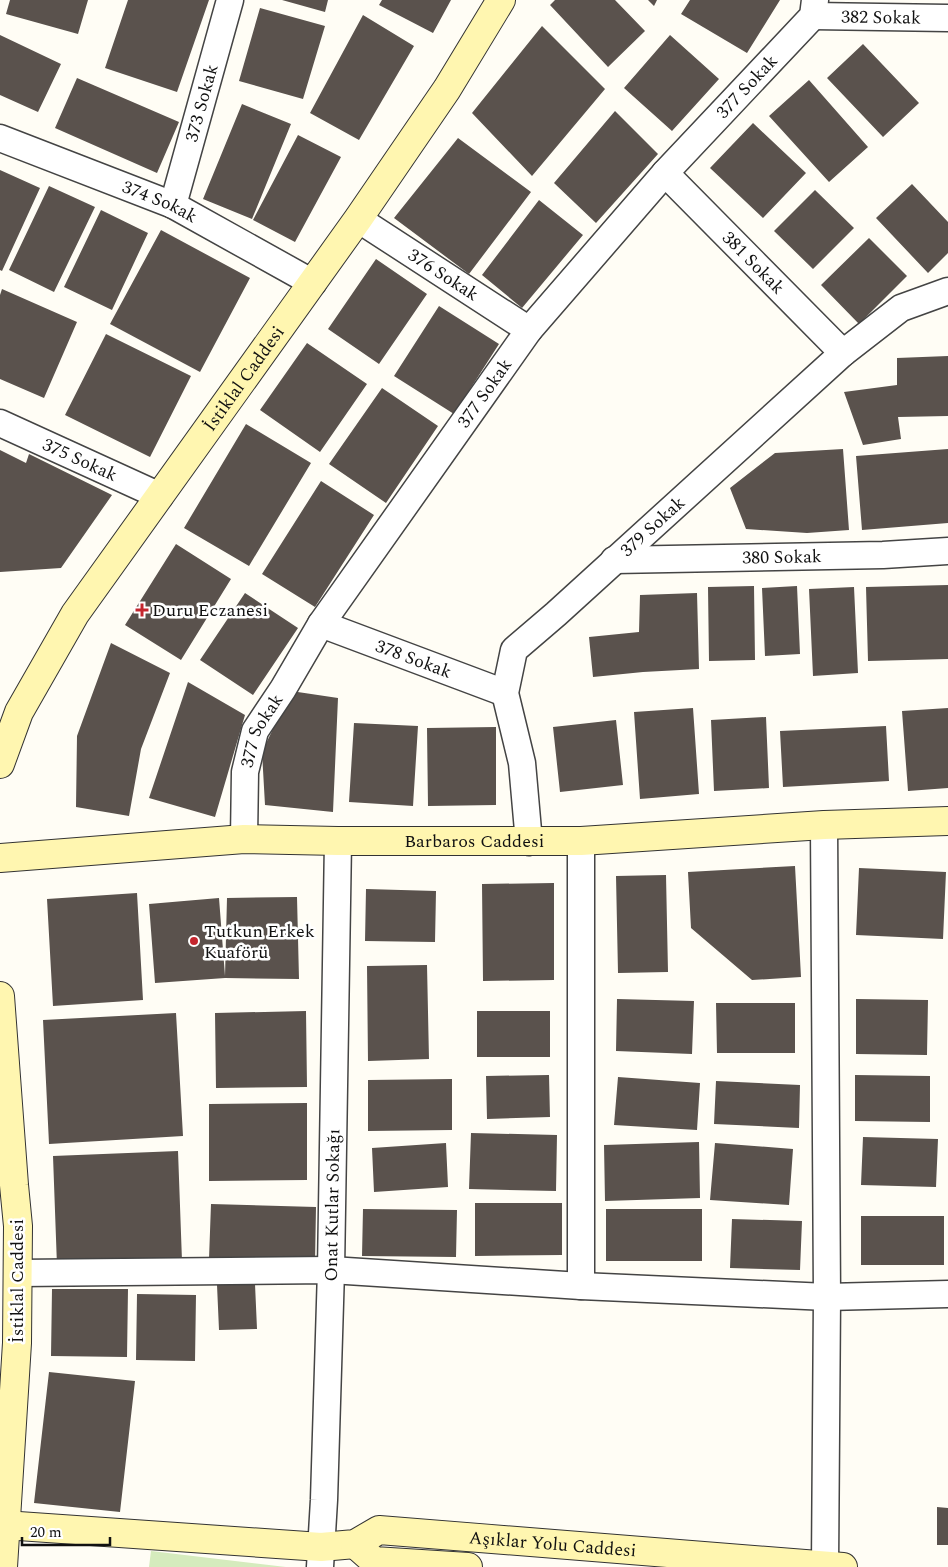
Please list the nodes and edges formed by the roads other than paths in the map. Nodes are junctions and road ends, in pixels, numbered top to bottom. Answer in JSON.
{"nodes":[{"id":1,"x":230,"y":0,"type":"edge"},
{"id":2,"x":501,"y":0,"type":"edge"},
{"id":3,"x":814,"y":8,"type":"edge"},
{"id":4,"x":948,"y":18,"type":"edge"},
{"id":5,"x":0,"y":138,"type":"edge"},
{"id":6,"x":666,"y":173,"type":"junction"},
{"id":7,"x":173,"y":205,"type":"junction"},
{"id":8,"x":358,"y":219,"type":"junction"},
{"id":9,"x":313,"y":283,"type":"junction"},
{"id":10,"x":948,"y":291,"type":"edge"},
{"id":11,"x":529,"y":330,"type":"junction"},
{"id":12,"x":843,"y":353,"type":"junction"},
{"id":13,"x":0,"y":422,"type":"edge"},
{"id":14,"x":160,"y":496,"type":"junction"},
{"id":15,"x":948,"y":551,"type":"edge"},
{"id":16,"x":614,"y":560,"type":"junction"},
{"id":17,"x":321,"y":624,"type":"junction"},
{"id":18,"x":505,"y":693,"type":"junction"},
{"id":19,"x":0,"y":764,"type":"edge"},
{"id":20,"x":948,"y":821,"type":"edge"},
{"id":21,"x":824,"y":825,"type":"junction"},
{"id":22,"x":244,"y":839,"type":"junction"},
{"id":23,"x":338,"y":841,"type":"junction"},
{"id":24,"x":581,"y":841,"type":"junction"},
{"id":25,"x":529,"y":842,"type":"junction"},
{"id":26,"x":0,"y":858,"type":"edge"},
{"id":27,"x":0,"y":996,"type":"edge"},
{"id":28,"x":2,"y":1060,"type":"edge"},
{"id":29,"x":9,"y":1227,"type":"edge"},
{"id":30,"x":330,"y":1270,"type":"junction"},
{"id":31,"x":18,"y":1273,"type":"junction"},
{"id":32,"x":581,"y":1286,"type":"junction"},
{"id":33,"x":948,"y":1294,"type":"edge"},
{"id":34,"x":827,"y":1297,"type":"junction"},
{"id":35,"x":3,"y":1512,"type":"edge"},
{"id":36,"x":355,"y":1544,"type":"junction"},
{"id":37,"x":320,"y":1557,"type":"edge"},
{"id":38,"x":3,"y":1567,"type":"edge"},
{"id":39,"x":468,"y":1567,"type":"edge"},
{"id":40,"x":831,"y":1567,"type":"edge"}],
"edges":[{"from":1,"to":7,"type":"street","name":"373 Sokak"},
{"from":2,"to":8,"type":"street","name":"İstiklal Caddesi"},
{"from":3,"to":4,"type":"street","name":"382 Sokak"},
{"from":3,"to":6,"type":"street","name":"377 Sokak"},
{"from":5,"to":7,"type":"street","name":"374 Sokak"},
{"from":6,"to":11,"type":"street","name":"377 Sokak"},
{"from":6,"to":12,"type":"street","name":"381 Sokak"},
{"from":7,"to":9,"type":"street","name":"374 Sokak"},
{"from":8,"to":9,"type":"street","name":"İstiklal Caddesi"},
{"from":8,"to":11,"type":"street","name":"376 Sokak"},
{"from":9,"to":14,"type":"street","name":"İstiklal Caddesi"},
{"from":10,"to":12,"type":"street","name":"379 Sokak"},
{"from":11,"to":17,"type":"street","name":"377 Sokak"},
{"from":12,"to":16,"type":"street","name":"379 Sokak"},
{"from":13,"to":14,"type":"street","name":"375 Sokak"},
{"from":14,"to":19,"type":"street","name":"İstiklal Caddesi"},
{"from":15,"to":16,"type":"street","name":"380 Sokak"},
{"from":16,"to":18,"type":"street","name":"379 Sokak"},
{"from":17,"to":18,"type":"street","name":"378 Sokak"},
{"from":17,"to":22,"type":"street","name":"377 Sokak"},
{"from":18,"to":25,"type":"street","name":"379 Sokak"},
{"from":20,"to":21,"type":"street","name":"Barbaros Caddesi"},
{"from":21,"to":24,"type":"street","name":"Barbaros Caddesi"},
{"from":21,"to":34,"type":"street"},
{"from":22,"to":23,"type":"street","name":"Barbaros Caddesi"},
{"from":22,"to":26,"type":"street","name":"Barbaros Caddesi"},
{"from":23,"to":25,"type":"street","name":"Barbaros Caddesi"},
{"from":23,"to":30,"type":"street","name":"Onat Kutlar Sokağı"},
{"from":24,"to":25,"type":"street","name":"Barbaros Caddesi"},
{"from":24,"to":32,"type":"street"},
{"from":27,"to":28,"type":"street","name":"İstiklal Caddesi"},
{"from":28,"to":29,"type":"street","name":"İstiklal Caddesi"},
{"from":29,"to":31,"type":"street","name":"İstiklal Caddesi"},
{"from":30,"to":31,"type":"street"},
{"from":30,"to":32,"type":"street"},
{"from":30,"to":37,"type":"street","name":"Onat Kutlar Sokağı"},
{"from":31,"to":35,"type":"street","name":"İstiklal Caddesi"},
{"from":32,"to":34,"type":"street"},
{"from":33,"to":34,"type":"street"},
{"from":34,"to":40,"type":"street"},
{"from":35,"to":37,"type":"street","name":"Aşıklar Yolu Caddesi"},
{"from":35,"to":38,"type":"street","name":"İstiklal Caddesi"},
{"from":36,"to":37,"type":"street","name":"Aşıklar Yolu Caddesi"},
{"from":36,"to":39,"type":"street","name":"Aşıklar Yolu Caddesi"},
{"from":36,"to":40,"type":"street","name":"Aşıklar Yolu Caddesi"}]}
